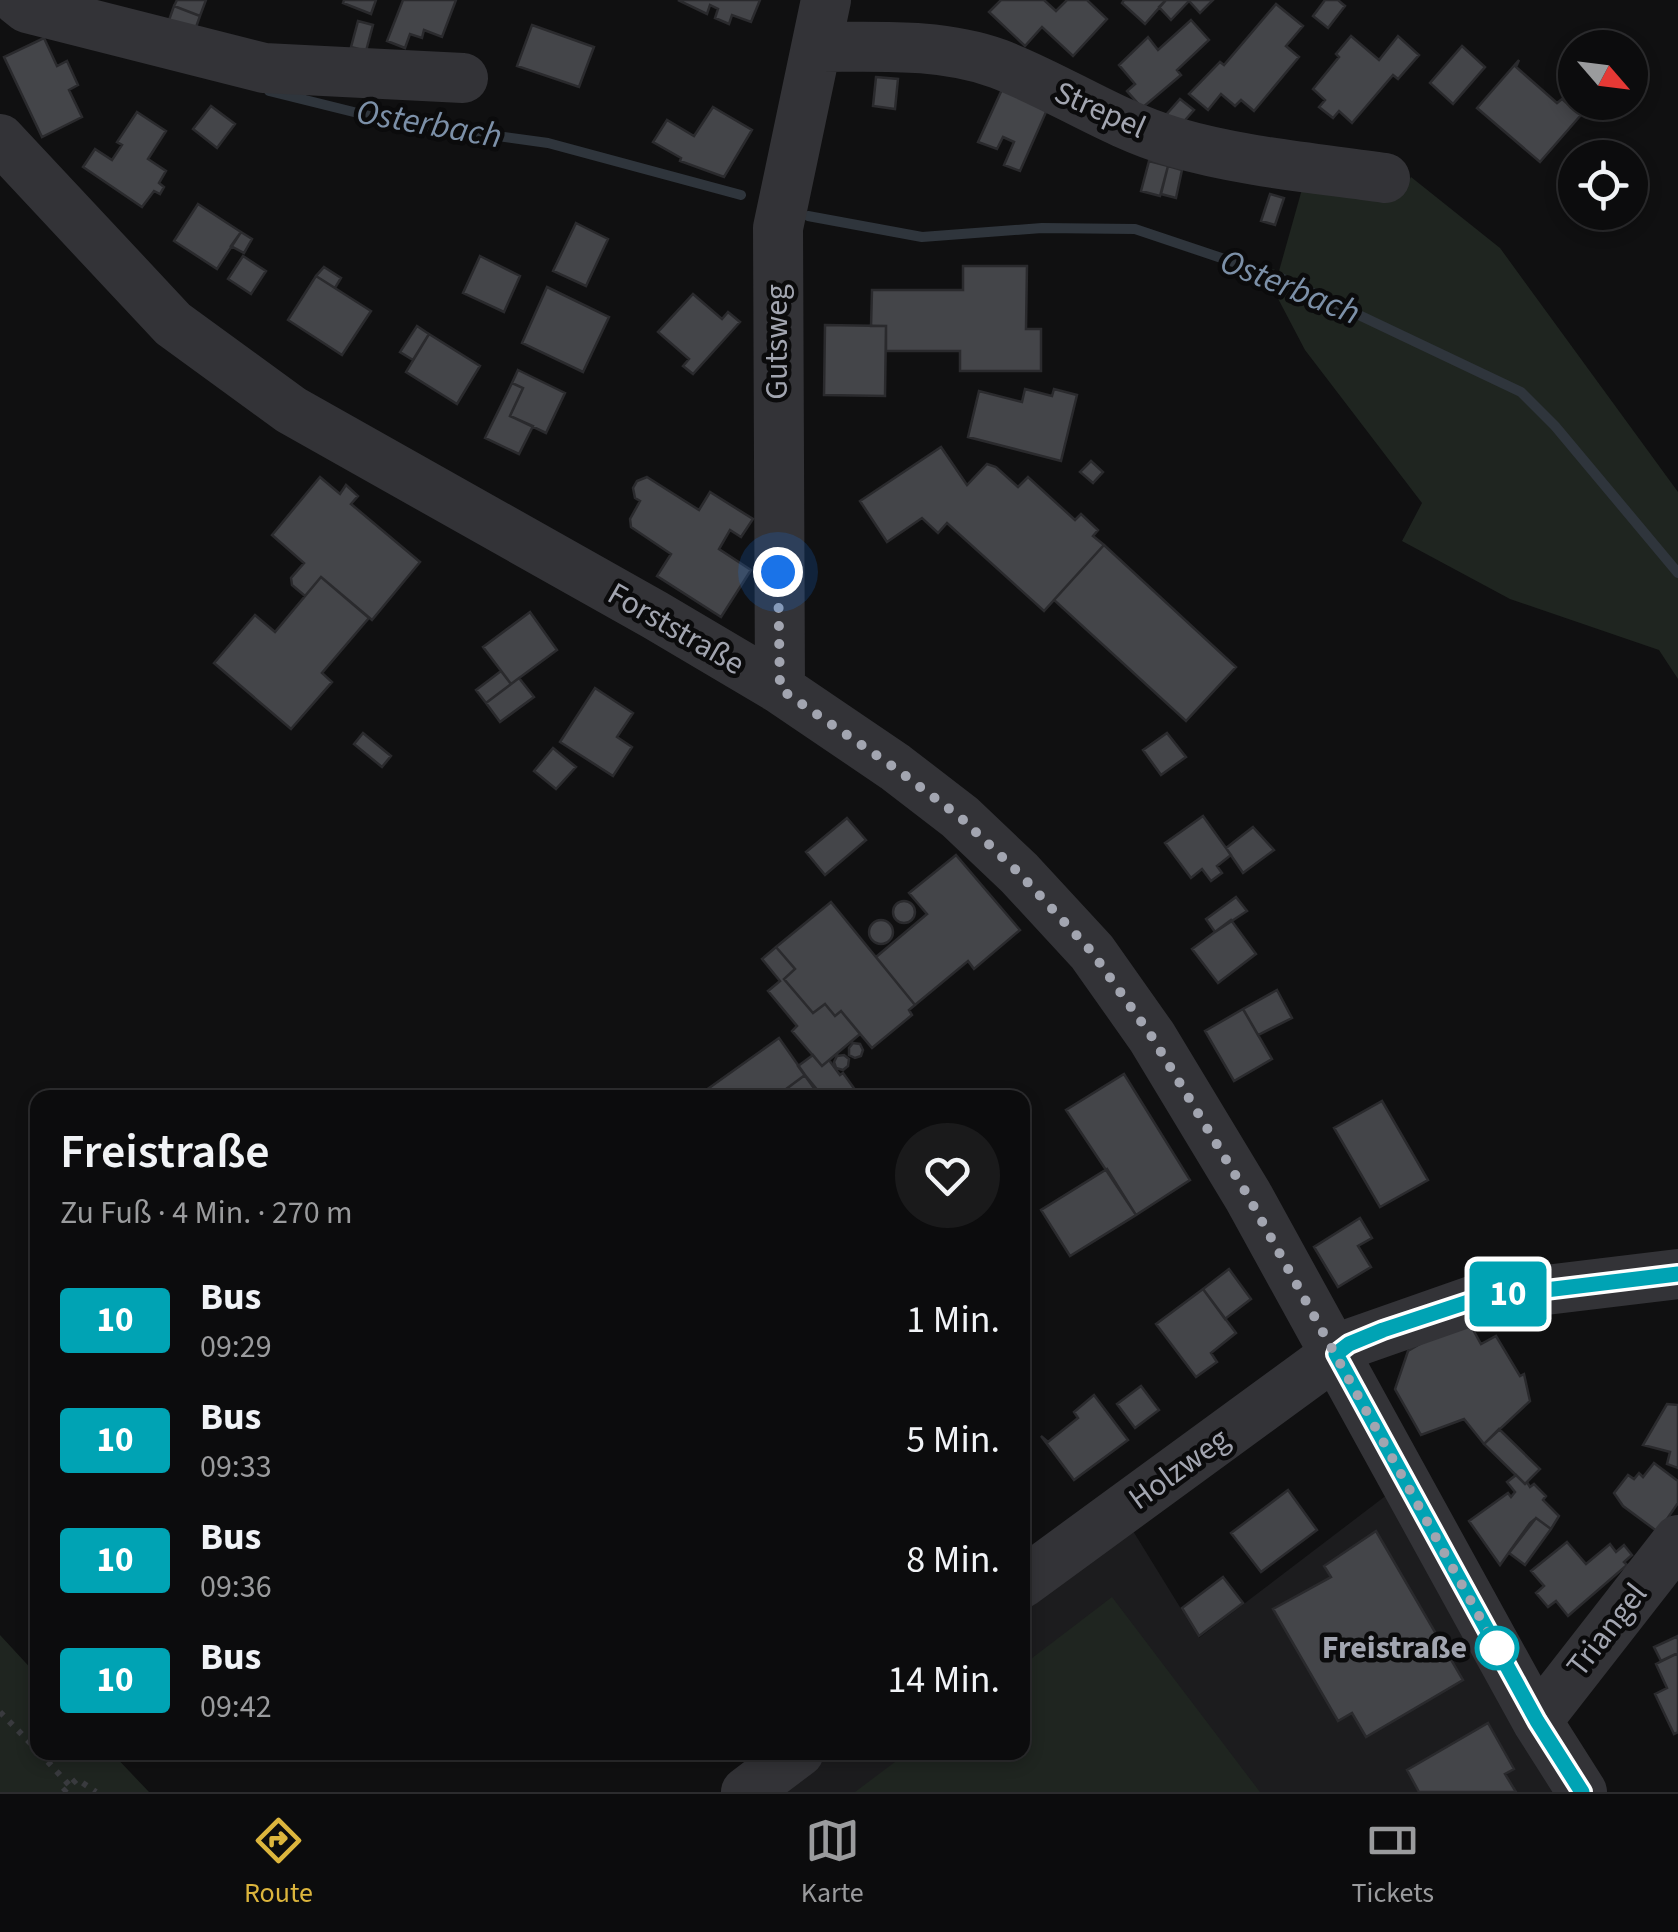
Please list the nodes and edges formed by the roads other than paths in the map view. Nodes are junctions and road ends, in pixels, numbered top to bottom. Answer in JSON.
{"nodes":[{"id":1,"x":17,"y":0,"type":"edge"},
{"id":2,"x":822,"y":23,"type":"edge"},
{"id":3,"x":462,"y":78,"type":"dead end"},
{"id":4,"x":3,"y":149,"type":"edge"},
{"id":5,"x":1385,"y":178,"type":"dead end"},
{"id":6,"x":780,"y":689,"type":"junction"},
{"id":7,"x":1678,"y":1274,"type":"edge"},
{"id":8,"x":1336,"y":1354,"type":"junction"},
{"id":9,"x":1678,"y":1540,"type":"edge"},
{"id":10,"x":1030,"y":1577,"type":"edge"},
{"id":11,"x":1537,"y":1721,"type":"junction"},
{"id":12,"x":788,"y":1760,"type":"edge"},
{"id":13,"x":746,"y":1792,"type":"edge"},
{"id":14,"x":1582,"y":1792,"type":"edge"}],
"edges":[{"from":1,"to":3,"type":"street"},
{"from":2,"to":5,"type":"street","name":"Strepel"},
{"from":2,"to":6,"type":"street","name":"Gutsweg"},
{"from":4,"to":6,"type":"street","name":"Forststraße"},
{"from":6,"to":8,"type":"street","name":"Forststraße"},
{"from":7,"to":8,"type":"street"},
{"from":8,"to":10,"type":"street","name":"Holzweg"},
{"from":8,"to":11,"type":"street","name":"Forststraße"},
{"from":9,"to":11,"type":"street","name":"Triangel"},
{"from":11,"to":14,"type":"street","name":"Forststraße"},
{"from":12,"to":13,"type":"street"}]}
